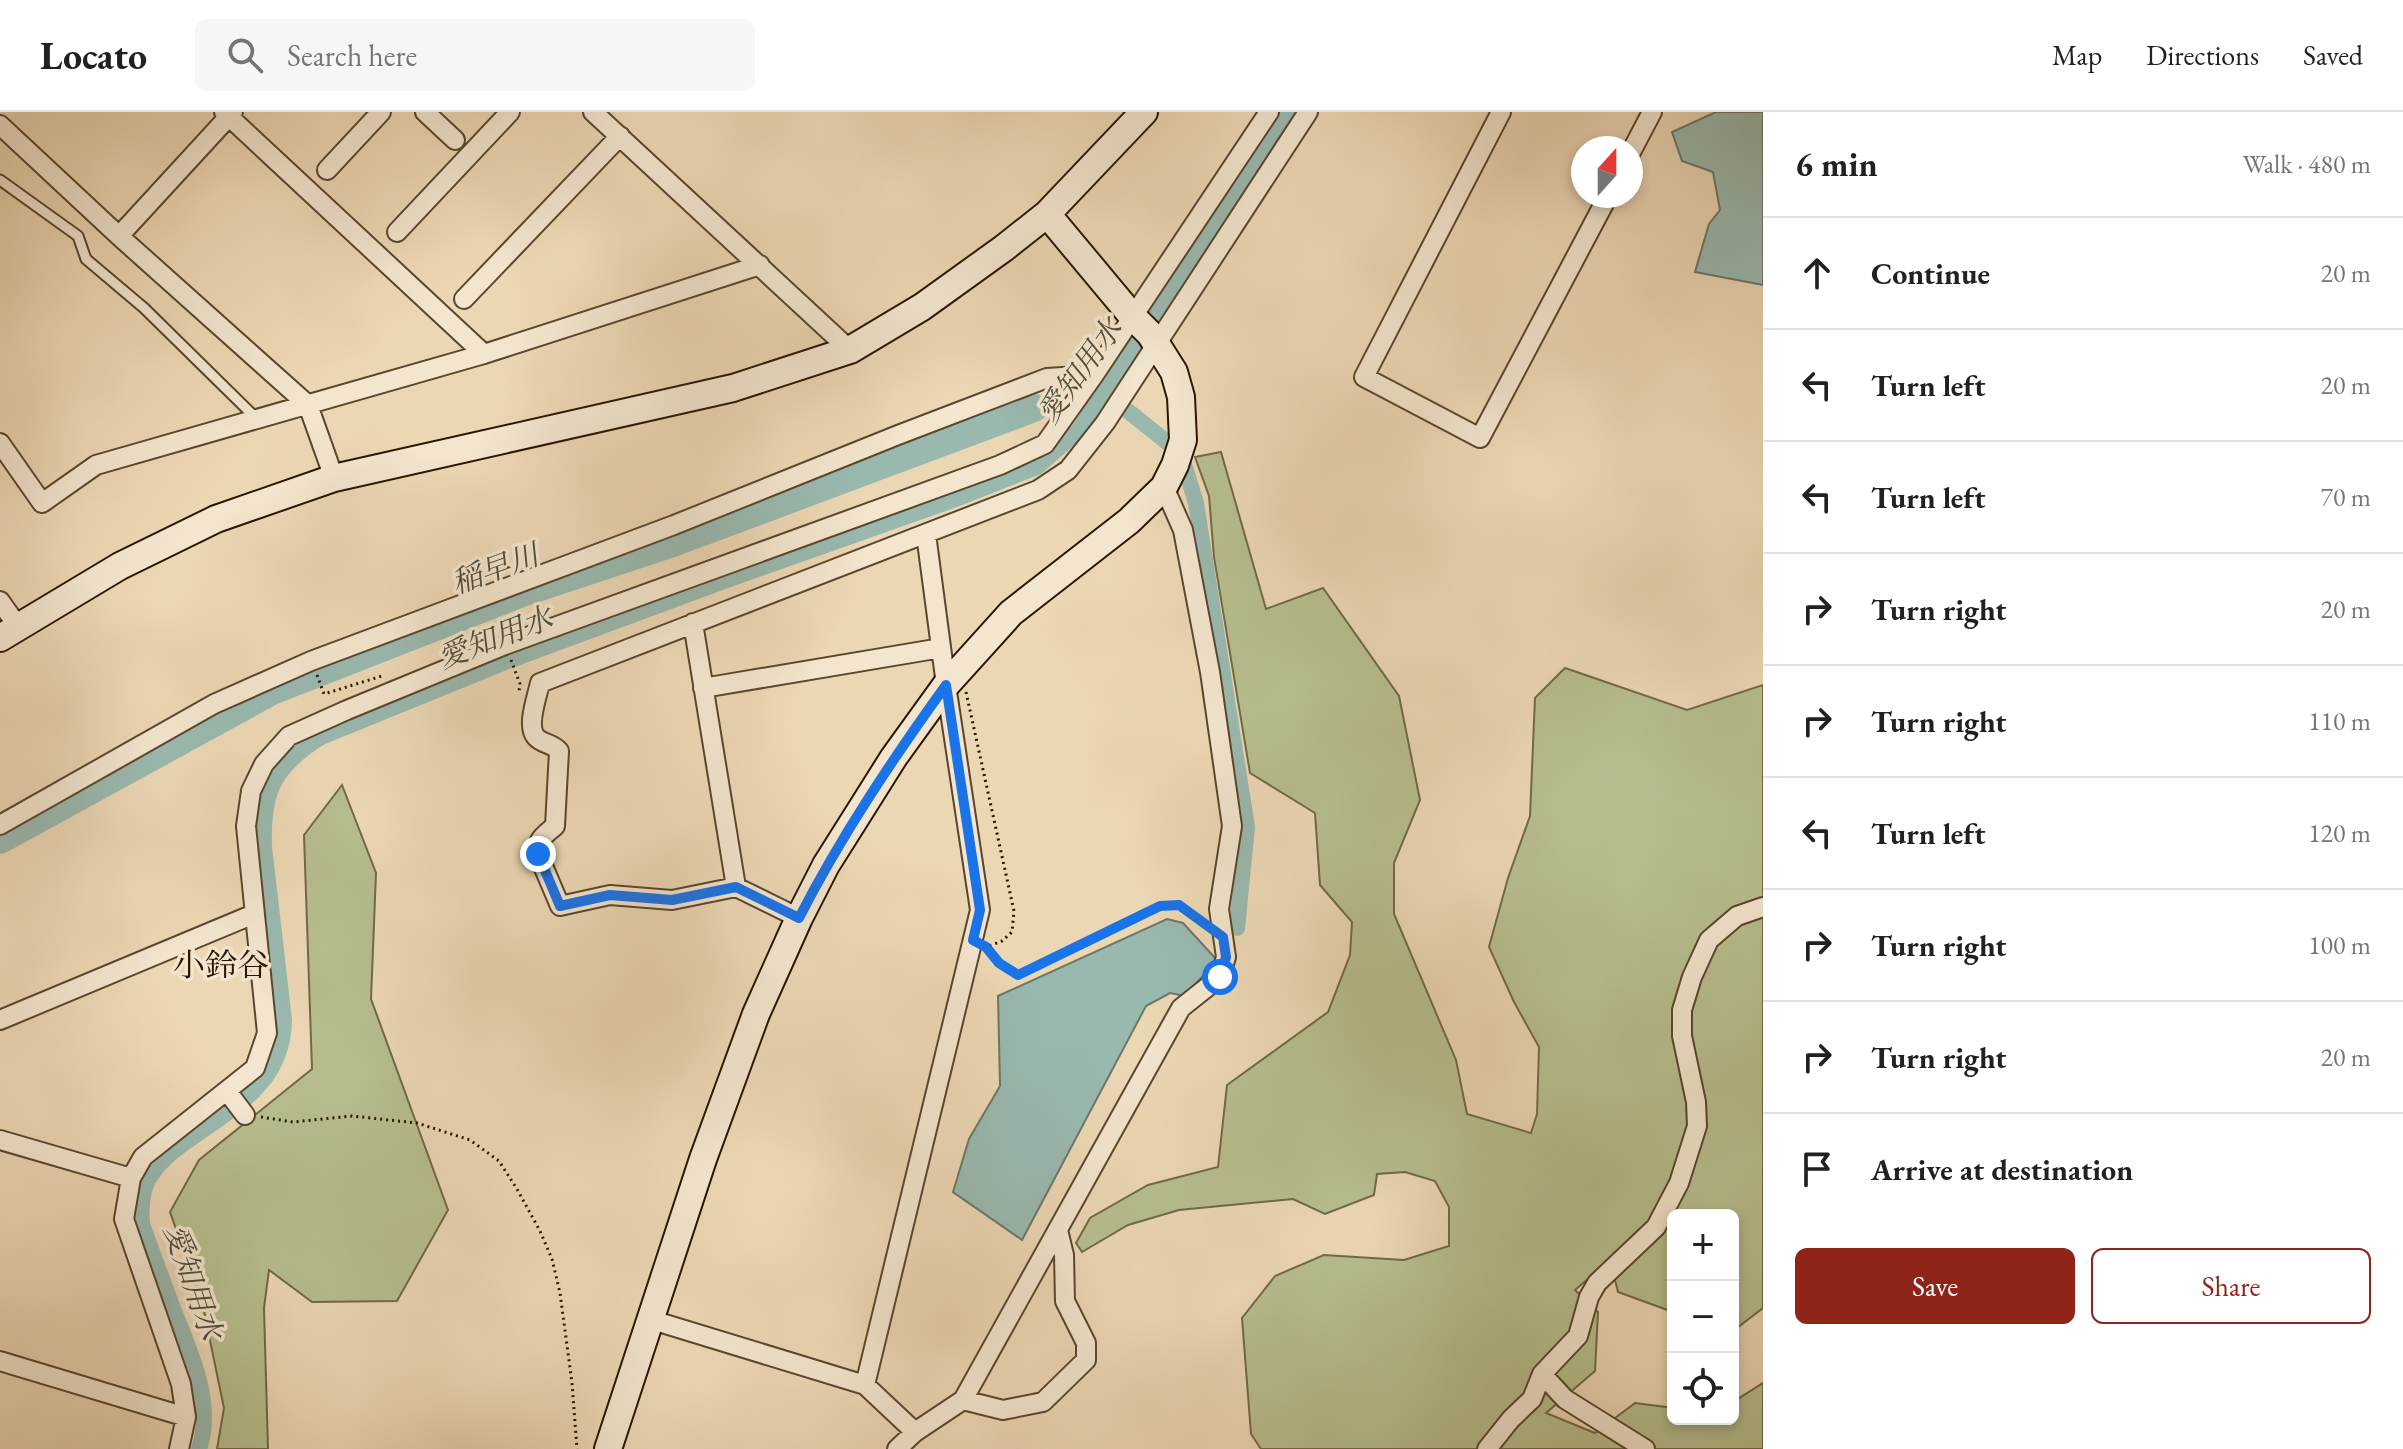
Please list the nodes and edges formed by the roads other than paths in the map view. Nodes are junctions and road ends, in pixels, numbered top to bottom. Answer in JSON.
{"nodes":[{"id":1,"x":381,"y":112,"type":"edge"},
{"id":2,"x":425,"y":112,"type":"edge"},
{"id":3,"x":510,"y":112,"type":"edge"},
{"id":4,"x":593,"y":112,"type":"edge"},
{"id":5,"x":1144,"y":112,"type":"edge"},
{"id":6,"x":1269,"y":112,"type":"edge"},
{"id":7,"x":1308,"y":112,"type":"edge"},
{"id":8,"x":1501,"y":112,"type":"edge"},
{"id":9,"x":1652,"y":112,"type":"edge"},
{"id":10,"x":229,"y":114,"type":"edge"},
{"id":11,"x":0,"y":125,"type":"edge"},
{"id":12,"x":620,"y":136,"type":"junction"},
{"id":13,"x":1639,"y":136,"type":"edge"},
{"id":14,"x":455,"y":140,"type":"dead end"},
{"id":15,"x":327,"y":170,"type":"dead end"},
{"id":16,"x":0,"y":180,"type":"edge"},
{"id":17,"x":1602,"y":208,"type":"edge"},
{"id":18,"x":1047,"y":214,"type":"junction"},
{"id":19,"x":397,"y":232,"type":"dead end"},
{"id":20,"x":119,"y":236,"type":"junction"},
{"id":21,"x":760,"y":265,"type":"junction"},
{"id":22,"x":464,"y":299,"type":"dead end"},
{"id":23,"x":1146,"y":331,"type":"junction"},
{"id":24,"x":850,"y":350,"type":"junction"},
{"id":25,"x":484,"y":354,"type":"junction"},
{"id":26,"x":1094,"y":375,"type":"junction"},
{"id":27,"x":308,"y":405,"type":"junction"},
{"id":28,"x":257,"y":419,"type":"junction"},
{"id":29,"x":0,"y":443,"type":"edge"},
{"id":30,"x":334,"y":478,"type":"junction"},
{"id":31,"x":1164,"y":487,"type":"junction"},
{"id":32,"x":926,"y":534,"type":"junction"},
{"id":33,"x":0,"y":601,"type":"edge"},
{"id":34,"x":693,"y":623,"type":"junction"},
{"id":35,"x":10,"y":633,"type":"edge"},
{"id":36,"x":941,"y":648,"type":"junction"},
{"id":37,"x":953,"y":677,"type":"junction"},
{"id":38,"x":703,"y":688,"type":"junction"},
{"id":39,"x":0,"y":825,"type":"edge"},
{"id":40,"x":736,"y":887,"type":"junction"},
{"id":41,"x":1763,"y":907,"type":"edge"},
{"id":42,"x":254,"y":914,"type":"junction"},
{"id":43,"x":799,"y":918,"type":"junction"},
{"id":44,"x":0,"y":1020,"type":"edge"},
{"id":45,"x":229,"y":1094,"type":"junction"},
{"id":46,"x":245,"y":1115,"type":"road end"},
{"id":47,"x":0,"y":1140,"type":"edge"},
{"id":48,"x":131,"y":1178,"type":"junction"},
{"id":49,"x":1058,"y":1230,"type":"junction"},
{"id":50,"x":652,"y":1320,"type":"junction"},
{"id":51,"x":0,"y":1361,"type":"edge"},
{"id":52,"x":1542,"y":1374,"type":"junction"},
{"id":53,"x":865,"y":1385,"type":"junction"},
{"id":54,"x":963,"y":1400,"type":"junction"},
{"id":55,"x":186,"y":1417,"type":"junction"},
{"id":56,"x":915,"y":1432,"type":"junction"},
{"id":57,"x":179,"y":1449,"type":"edge"},
{"id":58,"x":608,"y":1449,"type":"edge"},
{"id":59,"x":897,"y":1449,"type":"edge"},
{"id":60,"x":1487,"y":1449,"type":"edge"},
{"id":61,"x":1645,"y":1449,"type":"edge"}],
"edges":[{"from":1,"to":15,"type":"street"},
{"from":2,"to":14,"type":"street"},
{"from":3,"to":19,"type":"street"},
{"from":4,"to":12,"type":"street"},
{"from":5,"to":18,"type":"street"},
{"from":6,"to":23,"type":"street"},
{"from":7,"to":23,"type":"street"},
{"from":8,"to":17,"type":"street"},
{"from":9,"to":13,"type":"street"},
{"from":10,"to":20,"type":"street"},
{"from":10,"to":25,"type":"street"},
{"from":11,"to":20,"type":"street"},
{"from":12,"to":21,"type":"street"},
{"from":12,"to":22,"type":"street"},
{"from":16,"to":28,"type":"lane"},
{"from":18,"to":23,"type":"street"},
{"from":18,"to":24,"type":"street"},
{"from":20,"to":27,"type":"street"},
{"from":21,"to":24,"type":"street"},
{"from":21,"to":25,"type":"street"},
{"from":23,"to":26,"type":"street"},
{"from":23,"to":31,"type":"street"},
{"from":23,"to":32,"type":"street"},
{"from":24,"to":30,"type":"street"},
{"from":25,"to":27,"type":"street"},
{"from":26,"to":39,"type":"street"},
{"from":26,"to":42,"type":"street"},
{"from":27,"to":28,"type":"street"},
{"from":27,"to":30,"type":"street"},
{"from":28,"to":29,"type":"street"},
{"from":30,"to":35,"type":"street"},
{"from":31,"to":37,"type":"street"},
{"from":31,"to":49,"type":"street"},
{"from":32,"to":34,"type":"street"},
{"from":32,"to":36,"type":"street"},
{"from":33,"to":35,"type":"street"},
{"from":34,"to":38,"type":"street"},
{"from":34,"to":40,"type":"street"},
{"from":36,"to":37,"type":"street"},
{"from":36,"to":38,"type":"street"},
{"from":37,"to":43,"type":"street"},
{"from":37,"to":53,"type":"street"},
{"from":38,"to":40,"type":"street"},
{"from":40,"to":43,"type":"street"},
{"from":41,"to":52,"type":"street"},
{"from":42,"to":44,"type":"street"},
{"from":42,"to":45,"type":"street"},
{"from":43,"to":50,"type":"street"},
{"from":45,"to":46,"type":"street"},
{"from":45,"to":48,"type":"street"},
{"from":47,"to":48,"type":"street"},
{"from":48,"to":55,"type":"street"},
{"from":49,"to":54,"type":"street"},
{"from":49,"to":54,"type":"street"},
{"from":50,"to":53,"type":"street"},
{"from":50,"to":58,"type":"street"},
{"from":51,"to":55,"type":"street"},
{"from":52,"to":60,"type":"street"},
{"from":52,"to":61,"type":"street"},
{"from":53,"to":56,"type":"street"},
{"from":54,"to":56,"type":"street"},
{"from":55,"to":57,"type":"street"},
{"from":56,"to":59,"type":"street"}]}
